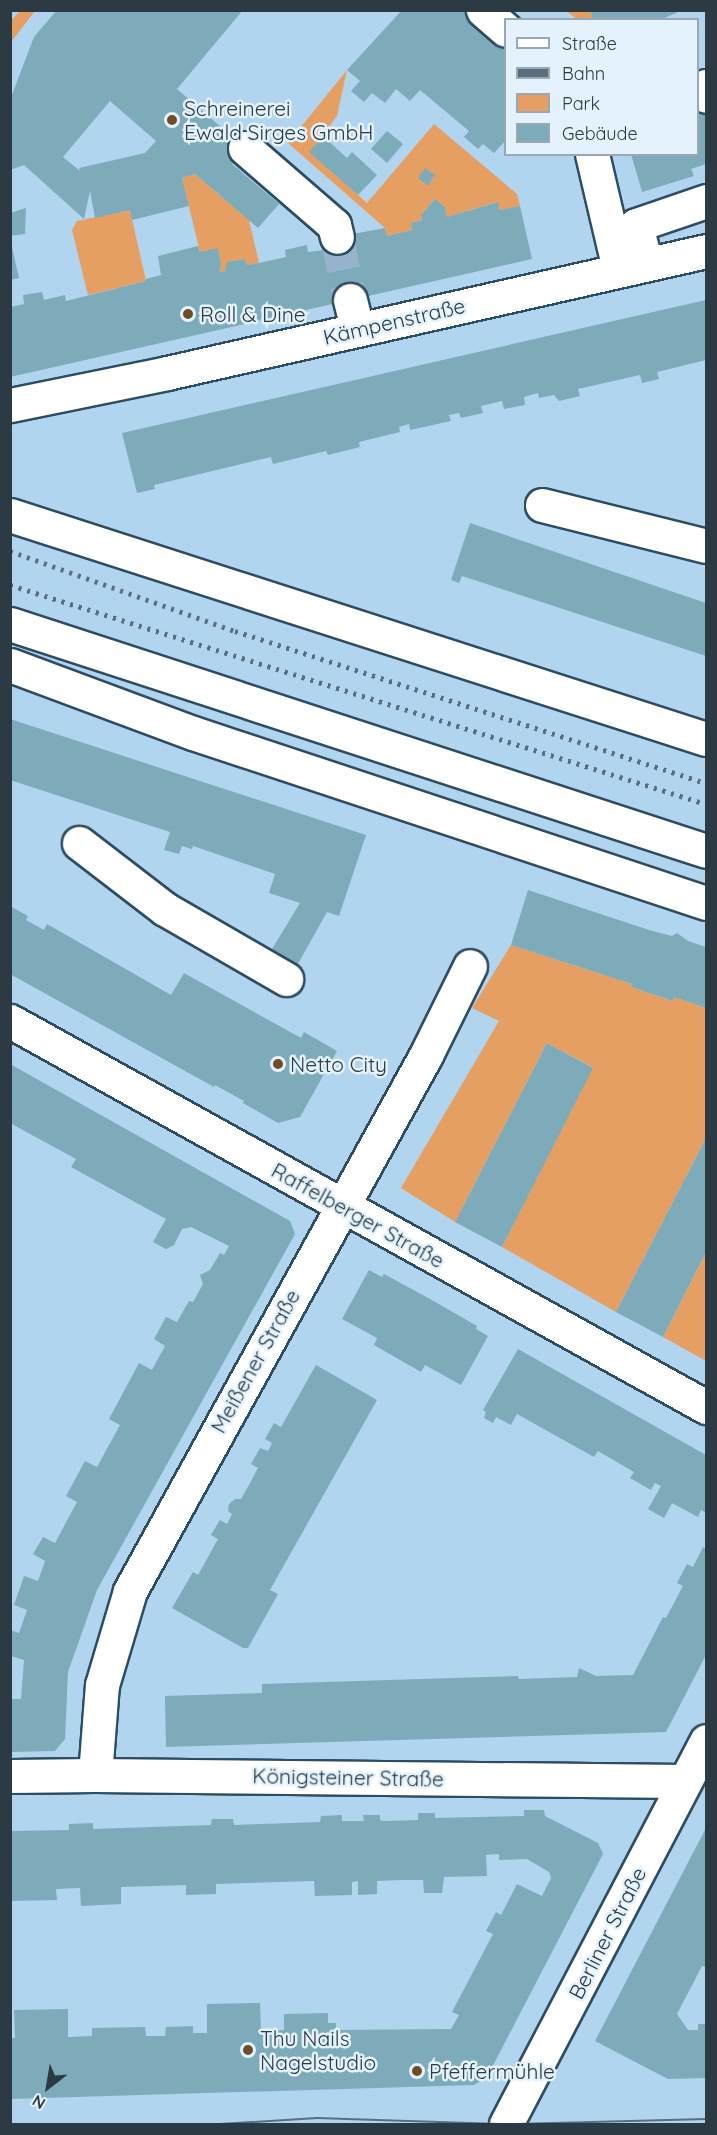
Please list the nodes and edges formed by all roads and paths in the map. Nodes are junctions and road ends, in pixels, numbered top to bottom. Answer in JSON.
{"nodes":[{"id":1,"x":483,"y":10,"type":"edge"},
{"id":2,"x":504,"y":28,"type":"edge"},
{"id":3,"x":706,"y":86,"type":"edge"},
{"id":4,"x":706,"y":96,"type":"edge"},
{"id":5,"x":245,"y":148,"type":"dead end"},
{"id":6,"x":593,"y":156,"type":"edge"},
{"id":7,"x":706,"y":201,"type":"edge"},
{"id":8,"x":337,"y":237,"type":"tunnel mouth"},
{"id":9,"x":706,"y":250,"type":"edge"},
{"id":10,"x":632,"y":267,"type":"junction"},
{"id":11,"x":10,"y":405,"type":"edge"},
{"id":12,"x":542,"y":505,"type":"dead end"},
{"id":13,"x":10,"y":515,"type":"edge"},
{"id":14,"x":706,"y":546,"type":"edge"},
{"id":15,"x":10,"y":624,"type":"edge"},
{"id":16,"x":10,"y":665,"type":"edge"},
{"id":17,"x":706,"y":739,"type":"edge"},
{"id":18,"x":79,"y":843,"type":"dead end"},
{"id":19,"x":706,"y":851,"type":"edge"},
{"id":20,"x":706,"y":903,"type":"edge"},
{"id":21,"x":470,"y":966,"type":"dead end"},
{"id":22,"x":286,"y":979,"type":"dead end"},
{"id":23,"x":10,"y":1021,"type":"edge"},
{"id":24,"x":341,"y":1206,"type":"junction"},
{"id":25,"x":706,"y":1407,"type":"edge"},
{"id":26,"x":706,"y":1741,"type":"edge"},
{"id":27,"x":95,"y":1775,"type":"junction"},
{"id":28,"x":10,"y":1776,"type":"edge"},
{"id":29,"x":685,"y":1781,"type":"junction"},
{"id":30,"x":506,"y":2124,"type":"edge"}],
"edges":[{"from":1,"to":2,"type":"main road"},
{"from":3,"to":4,"type":"main road"},
{"from":5,"to":8,"type":"main road"},
{"from":6,"to":10,"type":"main road"},
{"from":7,"to":10,"type":"main road"},
{"from":9,"to":10,"type":"main road","name":"Kämpenstraße"},
{"from":10,"to":11,"type":"main road","name":"Kämpenstraße"},
{"from":12,"to":14,"type":"main road"},
{"from":13,"to":17,"type":"main road"},
{"from":15,"to":19,"type":"main road"},
{"from":16,"to":20,"type":"main road"},
{"from":18,"to":22,"type":"main road"},
{"from":21,"to":24,"type":"main road","name":"Meißener Straße"},
{"from":23,"to":24,"type":"main road","name":"Raffelberger Straße"},
{"from":24,"to":25,"type":"main road","name":"Raffelberger Straße"},
{"from":24,"to":27,"type":"main road","name":"Meißener Straße"},
{"from":26,"to":29,"type":"main road","name":"Berliner Straße"},
{"from":27,"to":28,"type":"main road","name":"Königsteiner Straße"},
{"from":27,"to":29,"type":"main road","name":"Königsteiner Straße"},
{"from":29,"to":30,"type":"main road","name":"Berliner Straße"}]}
